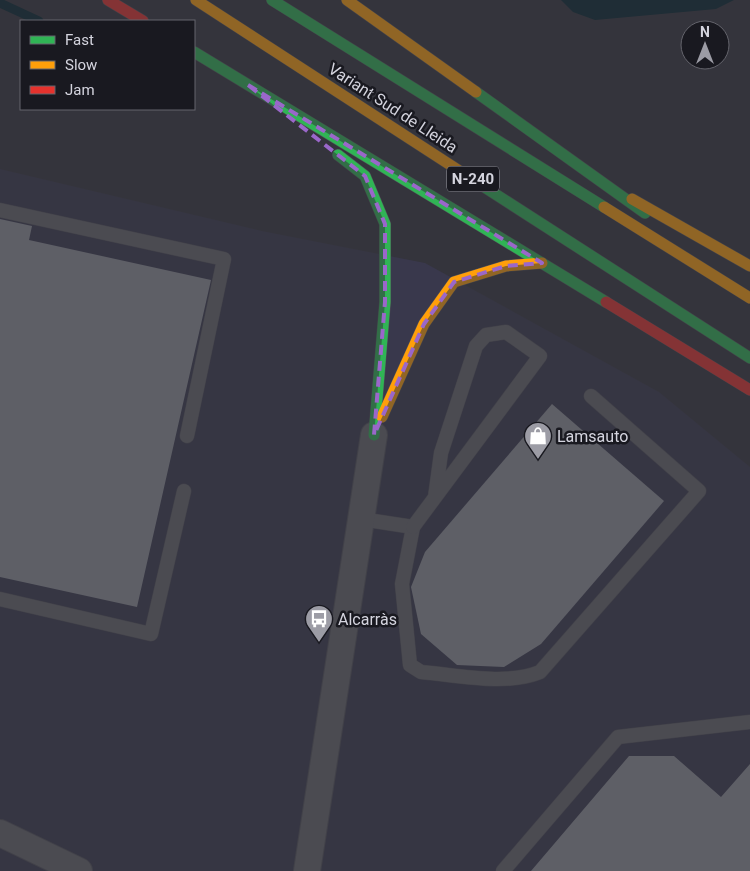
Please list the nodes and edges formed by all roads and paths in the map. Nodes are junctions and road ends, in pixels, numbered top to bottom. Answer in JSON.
{"nodes":[{"id":1,"x":108,"y":0,"type":"edge"},
{"id":2,"x":196,"y":0,"type":"edge"},
{"id":3,"x":272,"y":0,"type":"edge"},
{"id":4,"x":347,"y":0,"type":"edge"},
{"id":5,"x":141,"y":20,"type":"edge"},
{"id":6,"x":195,"y":53,"type":"edge"},
{"id":7,"x":248,"y":85,"type":"junction"},
{"id":8,"x":600,"y":180,"type":"junction"},
{"id":9,"x":0,"y":210,"type":"edge"},
{"id":10,"x":695,"y":248,"type":"dead end"},
{"id":11,"x":710,"y":260,"type":"dead end"},
{"id":12,"x":542,"y":263,"type":"junction"},
{"id":13,"x":750,"y":266,"type":"edge"},
{"id":14,"x":750,"y":288,"type":"edge"},
{"id":15,"x":750,"y":298,"type":"edge"},
{"id":16,"x":750,"y":358,"type":"edge"},
{"id":17,"x":750,"y":390,"type":"edge"},
{"id":18,"x":591,"y":396,"type":"dead end"},
{"id":19,"x":374,"y":435,"type":"junction"},
{"id":20,"x":187,"y":436,"type":"dead end"},
{"id":21,"x":184,"y":491,"type":"dead end"},
{"id":22,"x":435,"y":498,"type":"junction"},
{"id":23,"x":361,"y":519,"type":"junction"},
{"id":24,"x":413,"y":528,"type":"junction"},
{"id":25,"x":0,"y":599,"type":"edge"},
{"id":26,"x":750,"y":722,"type":"edge"},
{"id":27,"x":0,"y":833,"type":"edge"},
{"id":28,"x":72,"y":869,"type":"edge"},
{"id":29,"x":307,"y":871,"type":"edge"},
{"id":30,"x":503,"y":871,"type":"edge"}],
"edges":[{"from":1,"to":5,"type":"highway"},
{"from":2,"to":16,"type":"highway","name":"Variant Sud de Lleida","number":"N-240"},
{"from":3,"to":15,"type":"highway","name":"Variant Sud de Lleida","number":"N-240"},
{"from":4,"to":8,"type":"highway"},
{"from":6,"to":7,"type":"highway","number":"N-240"},
{"from":7,"to":12,"type":"highway","number":"N-240"},
{"from":7,"to":19,"type":"highway"},
{"from":8,"to":10,"type":"highway"},
{"from":8,"to":13,"type":"highway"},
{"from":9,"to":20,"type":"lane"},
{"from":11,"to":14,"type":"highway"},
{"from":12,"to":17,"type":"highway","number":"N-240"},
{"from":12,"to":19,"type":"highway"},
{"from":18,"to":24,"type":"lane"},
{"from":19,"to":23,"type":"street"},
{"from":21,"to":25,"type":"lane"},
{"from":22,"to":22,"type":"lane"},
{"from":22,"to":24,"type":"lane"},
{"from":23,"to":24,"type":"lane"},
{"from":23,"to":29,"type":"street"},
{"from":26,"to":30,"type":"lane"},
{"from":27,"to":28,"type":"street"}]}
